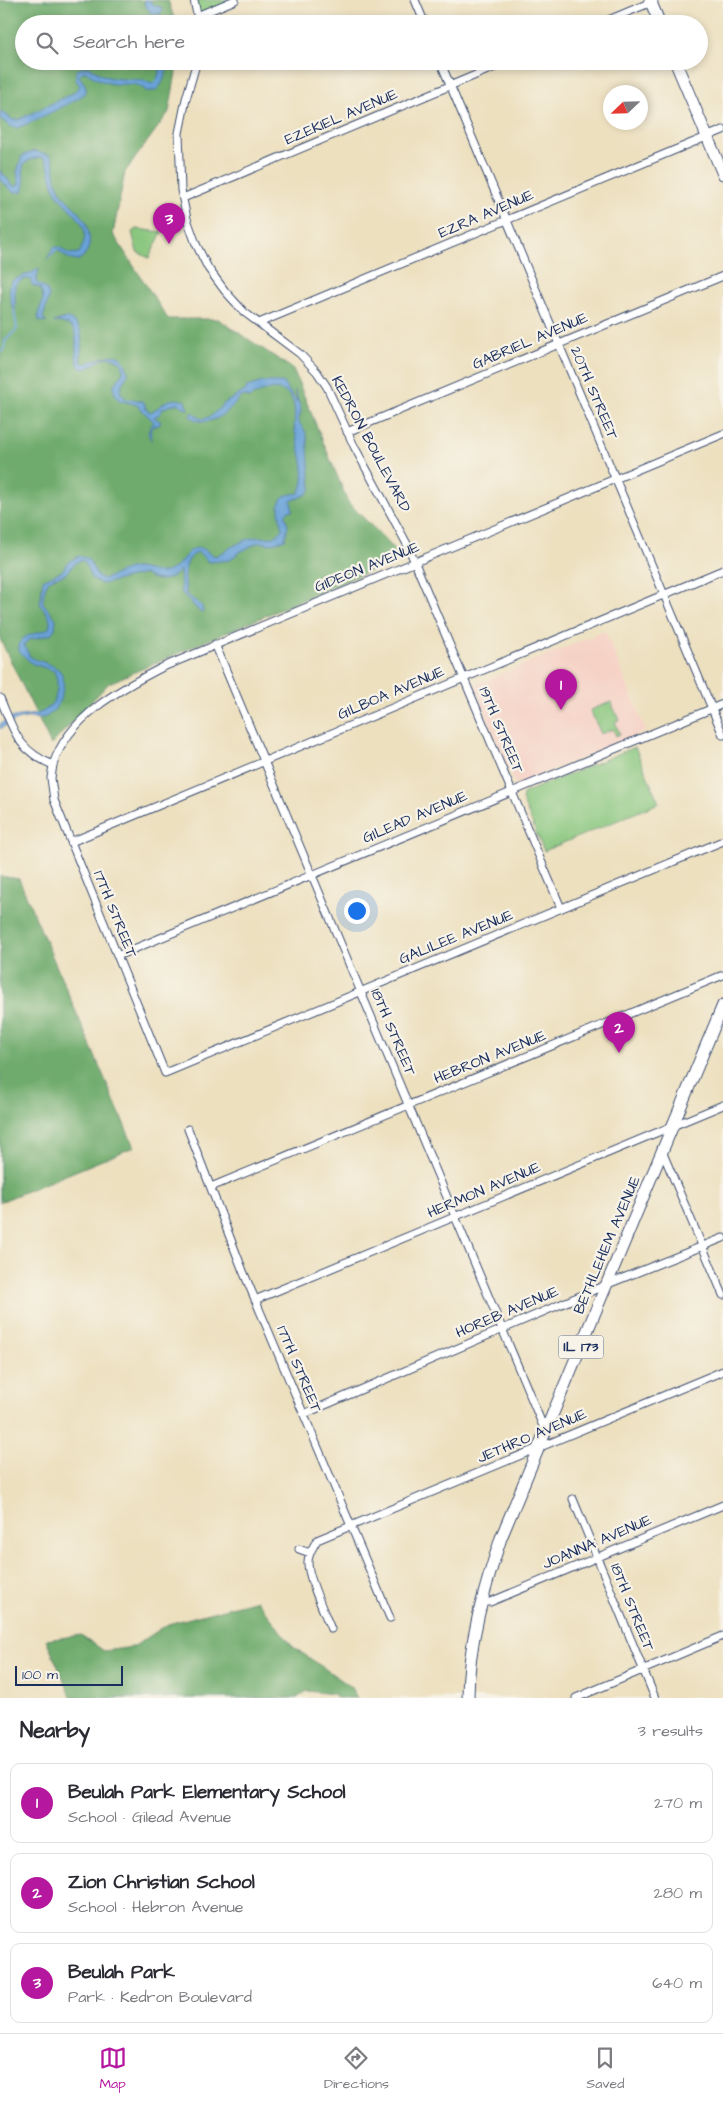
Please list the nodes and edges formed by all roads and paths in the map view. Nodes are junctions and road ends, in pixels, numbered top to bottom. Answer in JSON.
{"nodes":[{"id":1,"x":194,"y":0,"type":"edge"},
{"id":2,"x":235,"y":0,"type":"edge"},
{"id":3,"x":415,"y":0,"type":"edge"},
{"id":4,"x":652,"y":1,"type":"edge"},
{"id":5,"x":198,"y":15,"type":"edge"},
{"id":6,"x":200,"y":15,"type":"edge"},
{"id":7,"x":421,"y":15,"type":"edge"},
{"id":8,"x":620,"y":15,"type":"edge"},
{"id":9,"x":657,"y":15,"type":"edge"},
{"id":10,"x":194,"y":70,"type":"edge"},
{"id":11,"x":444,"y":70,"type":"edge"},
{"id":12,"x":488,"y":70,"type":"edge"},
{"id":13,"x":680,"y":70,"type":"edge"},
{"id":14,"x":451,"y":86,"type":"junction"},
{"id":15,"x":723,"y":130,"type":"edge"},
{"id":16,"x":707,"y":136,"type":"junction"},
{"id":17,"x":723,"y":174,"type":"edge"},
{"id":18,"x":183,"y":198,"type":"junction"},
{"id":19,"x":507,"y":220,"type":"junction"},
{"id":20,"x":723,"y":276,"type":"edge"},
{"id":21,"x":259,"y":323,"type":"junction"},
{"id":22,"x":559,"y":344,"type":"junction"},
{"id":23,"x":347,"y":432,"type":"junction"},
{"id":24,"x":723,"y":434,"type":"edge"},
{"id":25,"x":616,"y":479,"type":"junction"},
{"id":26,"x":414,"y":562,"type":"junction"},
{"id":27,"x":723,"y":570,"type":"edge"},
{"id":28,"x":664,"y":594,"type":"junction"},
{"id":29,"x":215,"y":644,"type":"junction"},
{"id":30,"x":464,"y":678,"type":"junction"},
{"id":31,"x":0,"y":698,"type":"edge"},
{"id":32,"x":723,"y":704,"type":"edge"},
{"id":33,"x":712,"y":709,"type":"junction"},
{"id":34,"x":723,"y":735,"type":"edge"},
{"id":35,"x":264,"y":761,"type":"junction"},
{"id":36,"x":53,"y":765,"type":"junction"},
{"id":37,"x":512,"y":792,"type":"junction"},
{"id":38,"x":723,"y":841,"type":"edge"},
{"id":39,"x":70,"y":842,"type":"junction"},
{"id":40,"x":312,"y":875,"type":"junction"},
{"id":41,"x":561,"y":908,"type":"junction"},
{"id":42,"x":117,"y":956,"type":"junction"},
{"id":43,"x":723,"y":975,"type":"edge"},
{"id":44,"x":361,"y":991,"type":"junction"},
{"id":45,"x":723,"y":1005,"type":"edge"},
{"id":46,"x":200,"y":1058,"type":"joint"},
{"id":47,"x":409,"y":1105,"type":"junction"},
{"id":48,"x":723,"y":1106,"type":"edge"},
{"id":49,"x":673,"y":1126,"type":"junction"},
{"id":50,"x":188,"y":1129,"type":"dead end"},
{"id":51,"x":662,"y":1151,"type":"junction"},
{"id":52,"x":211,"y":1187,"type":"junction"},
{"id":53,"x":456,"y":1217,"type":"junction"},
{"id":54,"x":723,"y":1238,"type":"edge"},
{"id":55,"x":703,"y":1246,"type":"junction"},
{"id":56,"x":608,"y":1284,"type":"junction"},
{"id":57,"x":723,"y":1295,"type":"edge"},
{"id":58,"x":255,"y":1300,"type":"junction"},
{"id":59,"x":503,"y":1329,"type":"junction"},
{"id":60,"x":723,"y":1370,"type":"edge"},
{"id":61,"x":304,"y":1414,"type":"junction"},
{"id":62,"x":545,"y":1431,"type":"junction"},
{"id":63,"x":539,"y":1448,"type":"junction"},
{"id":64,"x":573,"y":1499,"type":"dead end"},
{"id":65,"x":723,"y":1504,"type":"edge"},
{"id":66,"x":351,"y":1527,"type":"junction"},
{"id":67,"x":299,"y":1549,"type":"dead end"},
{"id":68,"x":310,"y":1553,"type":"junction"},
{"id":69,"x":597,"y":1558,"type":"junction"},
{"id":70,"x":481,"y":1602,"type":"junction"},
{"id":71,"x":390,"y":1618,"type":"dead end"},
{"id":72,"x":331,"y":1629,"type":"dead end"},
{"id":73,"x":723,"y":1636,"type":"edge"},
{"id":74,"x":643,"y":1670,"type":"junction"},
{"id":75,"x":468,"y":1698,"type":"edge"},
{"id":76,"x":576,"y":1698,"type":"edge"},
{"id":77,"x":655,"y":1698,"type":"edge"}],
"edges":[{"from":1,"to":5,"type":"street"},
{"from":2,"to":6,"type":"street"},
{"from":3,"to":7,"type":"street"},
{"from":4,"to":8,"type":"street"},
{"from":4,"to":9,"type":"main road"},
{"from":10,"to":18,"type":"street","name":"KEDRON BOULEVARD"},
{"from":11,"to":14,"type":"street","name":"20TH STREET"},
{"from":12,"to":14,"type":"street","name":"EZEKIEL AVENUE"},
{"from":13,"to":16,"type":"main road"},
{"from":14,"to":18,"type":"street","name":"EZEKIEL AVENUE"},
{"from":14,"to":19,"type":"street","name":"20TH STREET"},
{"from":15,"to":16,"type":"street","name":"EZRA AVENUE"},
{"from":16,"to":17,"type":"main road"},
{"from":16,"to":19,"type":"street","name":"EZRA AVENUE"},
{"from":18,"to":21,"type":"street","name":"KEDRON BOULEVARD"},
{"from":19,"to":21,"type":"street","name":"EZRA AVENUE"},
{"from":19,"to":22,"type":"street","name":"20TH STREET"},
{"from":20,"to":22,"type":"street","name":"GABRIEL AVENUE"},
{"from":21,"to":23,"type":"street","name":"KEDRON BOULEVARD"},
{"from":22,"to":23,"type":"street","name":"GABRIEL AVENUE"},
{"from":22,"to":25,"type":"street","name":"20TH STREET"},
{"from":23,"to":26,"type":"street","name":"KEDRON BOULEVARD"},
{"from":24,"to":25,"type":"street","name":"GIDEON AVENUE"},
{"from":25,"to":26,"type":"street","name":"GIDEON AVENUE"},
{"from":25,"to":28,"type":"street","name":"20TH STREET"},
{"from":26,"to":29,"type":"street","name":"GIDEON AVENUE"},
{"from":26,"to":30,"type":"street","name":"19TH STREET"},
{"from":27,"to":28,"type":"street","name":"GILBOA AVENUE"},
{"from":28,"to":30,"type":"street","name":"GILBOA AVENUE"},
{"from":28,"to":33,"type":"street","name":"20TH STREET"},
{"from":29,"to":35,"type":"street","name":"18TH STREET"},
{"from":29,"to":36,"type":"street","name":"GIDEON AVENUE"},
{"from":30,"to":35,"type":"street","name":"GILBOA AVENUE"},
{"from":30,"to":37,"type":"street","name":"19TH STREET"},
{"from":31,"to":36,"type":"street"},
{"from":32,"to":33,"type":"street","name":"GILEAD AVENUE"},
{"from":33,"to":34,"type":"street","name":"20TH STREET"},
{"from":33,"to":37,"type":"street","name":"GILEAD AVENUE"},
{"from":35,"to":39,"type":"street","name":"GILBOA AVENUE"},
{"from":35,"to":40,"type":"street","name":"18TH STREET"},
{"from":36,"to":39,"type":"street","name":"17TH STREET"},
{"from":37,"to":40,"type":"street","name":"GILEAD AVENUE"},
{"from":37,"to":41,"type":"street","name":"19TH STREET"},
{"from":38,"to":41,"type":"street","name":"GALILEE AVENUE"},
{"from":39,"to":42,"type":"street","name":"17TH STREET"},
{"from":40,"to":42,"type":"street","name":"GILEAD AVENUE"},
{"from":40,"to":44,"type":"street","name":"18TH STREET"},
{"from":41,"to":44,"type":"street","name":"GALILEE AVENUE"},
{"from":42,"to":46,"type":"street","name":"17TH STREET"},
{"from":43,"to":47,"type":"street","name":"HEBRON AVENUE"},
{"from":44,"to":46,"type":"street","name":"GALILEE AVENUE"},
{"from":44,"to":47,"type":"street","name":"18TH STREET"},
{"from":45,"to":49,"type":"main road","name":"BETHLEHEM AVENUE","number":"IL 173"},
{"from":47,"to":52,"type":"street","name":"HEBRON AVENUE"},
{"from":47,"to":53,"type":"street","name":"18TH STREET"},
{"from":48,"to":49,"type":"street","name":"HERMON AVENUE"},
{"from":49,"to":51,"type":"main road","name":"BETHLEHEM AVENUE","number":"IL 173"},
{"from":49,"to":53,"type":"street","name":"HERMON AVENUE"},
{"from":50,"to":52,"type":"street","name":"17TH STREET"},
{"from":51,"to":55,"type":"street"},
{"from":51,"to":56,"type":"main road","name":"BETHLEHEM AVENUE","number":"IL 173"},
{"from":52,"to":58,"type":"street","name":"17TH STREET"},
{"from":53,"to":58,"type":"street","name":"HERMON AVENUE"},
{"from":53,"to":59,"type":"street","name":"18TH STREET"},
{"from":54,"to":55,"type":"street","name":"HOREB AVENUE"},
{"from":55,"to":56,"type":"street","name":"HOREB AVENUE"},
{"from":55,"to":57,"type":"street"},
{"from":56,"to":59,"type":"street","name":"HOREB AVENUE"},
{"from":56,"to":62,"type":"main road","name":"BETHLEHEM AVENUE","number":"IL 173"},
{"from":58,"to":61,"type":"street","name":"17TH STREET"},
{"from":59,"to":61,"type":"street","name":"HOREB AVENUE"},
{"from":59,"to":62,"type":"street","name":"18TH STREET"},
{"from":60,"to":63,"type":"street","name":"JETHRO AVENUE"},
{"from":61,"to":66,"type":"street","name":"17TH STREET"},
{"from":62,"to":63,"type":"main road","name":"BETHLEHEM AVENUE","number":"IL 173"},
{"from":63,"to":66,"type":"street","name":"JETHRO AVENUE"},
{"from":63,"to":70,"type":"main road","name":"BETHLEHEM AVENUE","number":"IL 173"},
{"from":64,"to":69,"type":"street","name":"18TH STREET"},
{"from":65,"to":69,"type":"street","name":"JOANNA AVENUE"},
{"from":66,"to":68,"type":"street","name":"JETHRO AVENUE"},
{"from":66,"to":71,"type":"street","name":"17TH STREET"},
{"from":67,"to":68,"type":"street"},
{"from":68,"to":72,"type":"street"},
{"from":69,"to":70,"type":"street","name":"JOANNA AVENUE"},
{"from":69,"to":74,"type":"street","name":"18TH STREET"},
{"from":70,"to":75,"type":"main road","name":"BETHLEHEM AVENUE","number":"IL 173"},
{"from":73,"to":74,"type":"street"},
{"from":74,"to":76,"type":"street"},
{"from":74,"to":77,"type":"street","name":"18TH STREET"}]}
